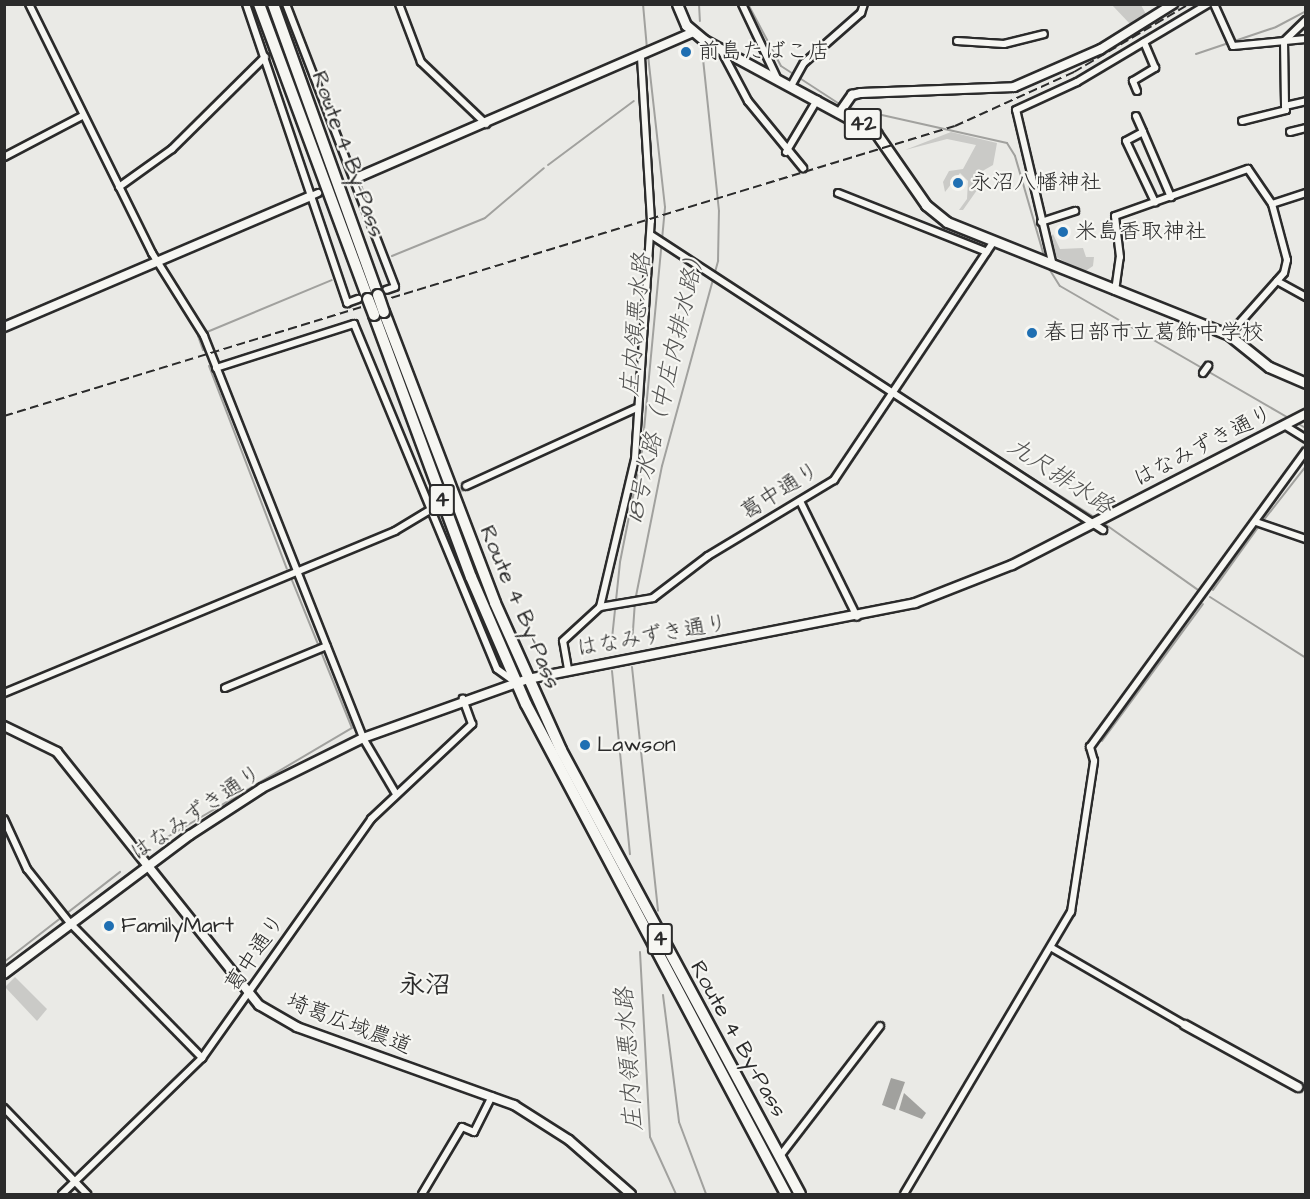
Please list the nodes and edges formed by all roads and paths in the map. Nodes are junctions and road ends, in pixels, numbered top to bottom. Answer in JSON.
{"nodes":[{"id":1,"x":29,"y":4,"type":"edge"},
{"id":2,"x":246,"y":4,"type":"edge"},
{"id":3,"x":259,"y":4,"type":"edge"},
{"id":4,"x":273,"y":4,"type":"edge"},
{"id":5,"x":286,"y":4,"type":"edge"},
{"id":6,"x":399,"y":4,"type":"edge"},
{"id":7,"x":677,"y":4,"type":"edge"},
{"id":8,"x":742,"y":4,"type":"edge"},
{"id":9,"x":864,"y":4,"type":"edge"},
{"id":10,"x":1173,"y":4,"type":"edge"},
{"id":11,"x":1208,"y":4,"type":"edge"},
{"id":12,"x":1214,"y":4,"type":"edge"},
{"id":13,"x":1162,"y":8,"type":"edge"},
{"id":14,"x":1305,"y":20,"type":"edge"},
{"id":15,"x":693,"y":32,"type":"junction"},
{"id":16,"x":1044,"y":34,"type":"dead end"},
{"id":17,"x":1305,"y":39,"type":"edge"},
{"id":18,"x":957,"y":41,"type":"dead end"},
{"id":19,"x":1284,"y":41,"type":"junction"},
{"id":20,"x":1144,"y":42,"type":"junction"},
{"id":21,"x":721,"y":50,"type":"junction"},
{"id":22,"x":265,"y":57,"type":"junction"},
{"id":23,"x":641,"y":58,"type":"junction"},
{"id":24,"x":777,"y":78,"type":"junction"},
{"id":25,"x":791,"y":86,"type":"junction"},
{"id":26,"x":1137,"y":91,"type":"dead end"},
{"id":27,"x":817,"y":100,"type":"junction"},
{"id":28,"x":1305,"y":101,"type":"edge"},
{"id":29,"x":1285,"y":106,"type":"junction"},
{"id":30,"x":840,"y":112,"type":"junction"},
{"id":31,"x":82,"y":116,"type":"junction"},
{"id":32,"x":1136,"y":116,"type":"dead end"},
{"id":33,"x":1242,"y":121,"type":"dead end"},
{"id":34,"x":486,"y":124,"type":"junction"},
{"id":35,"x":1305,"y":128,"type":"edge"},
{"id":36,"x":1143,"y":132,"type":"junction"},
{"id":37,"x":1290,"y":132,"type":"dead end"},
{"id":38,"x":786,"y":152,"type":"junction"},
{"id":39,"x":4,"y":157,"type":"edge"},
{"id":40,"x":803,"y":168,"type":"dead end"},
{"id":41,"x":350,"y":181,"type":"junction"},
{"id":42,"x":119,"y":187,"type":"junction"},
{"id":43,"x":318,"y":193,"type":"dead end"},
{"id":44,"x":838,"y":193,"type":"dead end"},
{"id":45,"x":1305,"y":193,"type":"edge"},
{"id":46,"x":309,"y":197,"type":"junction"},
{"id":47,"x":1171,"y":197,"type":"junction"},
{"id":48,"x":1155,"y":202,"type":"junction"},
{"id":49,"x":1272,"y":204,"type":"junction"},
{"id":50,"x":1075,"y":211,"type":"dead end"},
{"id":51,"x":1041,"y":222,"type":"junction"},
{"id":52,"x":653,"y":237,"type":"junction"},
{"id":53,"x":990,"y":248,"type":"junction"},
{"id":54,"x":158,"y":261,"type":"junction"},
{"id":55,"x":1054,"y":267,"type":"junction"},
{"id":56,"x":1277,"y":281,"type":"junction"},
{"id":57,"x":1115,"y":291,"type":"junction"},
{"id":58,"x":373,"y":296,"type":"junction"},
{"id":59,"x":1305,"y":297,"type":"edge"},
{"id":60,"x":379,"y":313,"type":"junction"},
{"id":61,"x":4,"y":327,"type":"edge"},
{"id":62,"x":1229,"y":335,"type":"junction"},
{"id":63,"x":1208,"y":366,"type":"dead end"},
{"id":64,"x":216,"y":368,"type":"junction"},
{"id":65,"x":1203,"y":373,"type":"dead end"},
{"id":66,"x":1305,"y":383,"type":"edge"},
{"id":67,"x":893,"y":394,"type":"junction"},
{"id":68,"x":636,"y":408,"type":"junction"},
{"id":69,"x":1305,"y":414,"type":"edge"},
{"id":70,"x":1284,"y":425,"type":"junction"},
{"id":71,"x":1305,"y":439,"type":"edge"},
{"id":72,"x":1305,"y":451,"type":"edge"},
{"id":73,"x":466,"y":486,"type":"tunnel mouth"},
{"id":74,"x":800,"y":501,"type":"junction"},
{"id":75,"x":428,"y":511,"type":"junction"},
{"id":76,"x":1256,"y":522,"type":"junction"},
{"id":77,"x":1093,"y":523,"type":"junction"},
{"id":78,"x":1103,"y":530,"type":"dead end"},
{"id":79,"x":1305,"y":539,"type":"edge"},
{"id":80,"x":296,"y":569,"type":"junction"},
{"id":81,"x":600,"y":607,"type":"junction"},
{"id":82,"x":857,"y":617,"type":"junction"},
{"id":83,"x":327,"y":646,"type":"junction"},
{"id":84,"x":568,"y":669,"type":"junction"},
{"id":85,"x":528,"y":679,"type":"junction"},
{"id":86,"x":515,"y":682,"type":"junction"},
{"id":87,"x":225,"y":688,"type":"dead end"},
{"id":88,"x":4,"y":693,"type":"edge"},
{"id":89,"x":463,"y":699,"type":"junction"},
{"id":90,"x":4,"y":726,"type":"edge"},
{"id":91,"x":363,"y":738,"type":"junction"},
{"id":92,"x":396,"y":794,"type":"junction"},
{"id":93,"x":4,"y":819,"type":"edge"},
{"id":94,"x":7,"y":830,"type":"edge"},
{"id":95,"x":148,"y":864,"type":"junction"},
{"id":96,"x":68,"y":921,"type":"junction"},
{"id":97,"x":1052,"y":948,"type":"junction"},
{"id":98,"x":4,"y":974,"type":"edge"},
{"id":99,"x":248,"y":995,"type":"junction"},
{"id":100,"x":1185,"y":1025,"type":"joint"},
{"id":101,"x":880,"y":1026,"type":"dead end"},
{"id":102,"x":202,"y":1058,"type":"junction"},
{"id":103,"x":1298,"y":1087,"type":"dead end"},
{"id":104,"x":492,"y":1096,"type":"junction"},
{"id":105,"x":4,"y":1108,"type":"edge"},
{"id":106,"x":780,"y":1157,"type":"junction"},
{"id":107,"x":76,"y":1182,"type":"junction"},
{"id":108,"x":63,"y":1194,"type":"edge"},
{"id":109,"x":87,"y":1194,"type":"edge"},
{"id":110,"x":422,"y":1194,"type":"edge"},
{"id":111,"x":631,"y":1194,"type":"edge"},
{"id":112,"x":786,"y":1194,"type":"edge"},
{"id":113,"x":800,"y":1194,"type":"edge"},
{"id":114,"x":904,"y":1194,"type":"edge"}],
"edges":[{"from":1,"to":31,"type":"street"},
{"from":2,"to":22,"type":"street"},
{"from":3,"to":58,"type":"highway","name":"Route 4 By-Pass","number":"4"},
{"from":4,"to":58,"type":"highway","name":"Route 4 By-Pass","number":"4"},
{"from":5,"to":41,"type":"street"},
{"from":6,"to":34,"type":"street"},
{"from":7,"to":15,"type":"main road","number":"42"},
{"from":8,"to":24,"type":"street"},
{"from":9,"to":25,"type":"street"},
{"from":10,"to":13,"type":"street"},
{"from":11,"to":20,"type":"street"},
{"from":12,"to":19,"type":"street"},
{"from":13,"to":30,"type":"street"},
{"from":14,"to":19,"type":"street"},
{"from":15,"to":21,"type":"main road","number":"42"},
{"from":15,"to":23,"type":"street"},
{"from":16,"to":18,"type":"street"},
{"from":17,"to":19,"type":"street"},
{"from":19,"to":29,"type":"street"},
{"from":20,"to":26,"type":"street"},
{"from":20,"to":51,"type":"street"},
{"from":21,"to":24,"type":"main road","number":"42"},
{"from":21,"to":38,"type":"street"},
{"from":22,"to":42,"type":"street"},
{"from":22,"to":46,"type":"street"},
{"from":23,"to":34,"type":"street"},
{"from":23,"to":52,"type":"street"},
{"from":24,"to":25,"type":"main road","number":"42"},
{"from":25,"to":27,"type":"main road","number":"42"},
{"from":27,"to":30,"type":"main road","number":"42"},
{"from":27,"to":38,"type":"street"},
{"from":28,"to":29,"type":"street"},
{"from":29,"to":33,"type":"street"},
{"from":30,"to":53,"type":"main road","number":"42"},
{"from":31,"to":39,"type":"street"},
{"from":31,"to":42,"type":"street"},
{"from":32,"to":36,"type":"street"},
{"from":34,"to":41,"type":"street"},
{"from":35,"to":37,"type":"street"},
{"from":36,"to":47,"type":"street"},
{"from":36,"to":48,"type":"street"},
{"from":38,"to":40,"type":"street"},
{"from":41,"to":58,"type":"street"},
{"from":42,"to":54,"type":"street"},
{"from":43,"to":46,"type":"street"},
{"from":44,"to":53,"type":"street"},
{"from":45,"to":49,"type":"street"},
{"from":46,"to":54,"type":"street"},
{"from":46,"to":58,"type":"street"},
{"from":47,"to":48,"type":"street"},
{"from":47,"to":49,"type":"street"},
{"from":48,"to":57,"type":"street"},
{"from":49,"to":56,"type":"street"},
{"from":50,"to":51,"type":"street"},
{"from":51,"to":55,"type":"street"},
{"from":52,"to":67,"type":"street"},
{"from":52,"to":68,"type":"street"},
{"from":53,"to":55,"type":"main road","number":"42"},
{"from":53,"to":67,"type":"street","name":"葛中通り"},
{"from":54,"to":61,"type":"street"},
{"from":54,"to":64,"type":"street"},
{"from":55,"to":57,"type":"main road","number":"42"},
{"from":56,"to":59,"type":"street"},
{"from":56,"to":62,"type":"street"},
{"from":57,"to":62,"type":"main road","number":"42"},
{"from":58,"to":60,"type":"highway","name":"Route 4 By-Pass","number":"4","bridge":true},
{"from":60,"to":85,"type":"highway","name":"Route 4 By-Pass","number":"4"},
{"from":60,"to":86,"type":"highway","name":"Route 4 By-Pass","number":"4"},
{"from":62,"to":66,"type":"main road","number":"42"},
{"from":63,"to":65,"type":"street"},
{"from":64,"to":75,"type":"street"},
{"from":64,"to":80,"type":"street"},
{"from":67,"to":74,"type":"street","name":"葛中通り"},
{"from":67,"to":77,"type":"street"},
{"from":68,"to":73,"type":"street"},
{"from":68,"to":81,"type":"street"},
{"from":69,"to":70,"type":"street","name":"はなみずき通り"},
{"from":70,"to":71,"type":"street"},
{"from":70,"to":77,"type":"street","name":"はなみずき通り"},
{"from":72,"to":76,"type":"street"},
{"from":74,"to":81,"type":"street","name":"葛中通り"},
{"from":74,"to":82,"type":"street"},
{"from":75,"to":80,"type":"street"},
{"from":75,"to":86,"type":"street"},
{"from":76,"to":79,"type":"street"},
{"from":76,"to":97,"type":"street"},
{"from":77,"to":78,"type":"street"},
{"from":77,"to":82,"type":"street","name":"はなみずき通り"},
{"from":80,"to":83,"type":"street"},
{"from":80,"to":88,"type":"street"},
{"from":81,"to":84,"type":"street"},
{"from":82,"to":84,"type":"street","name":"はなみずき通り"},
{"from":83,"to":87,"type":"street"},
{"from":83,"to":91,"type":"street"},
{"from":84,"to":85,"type":"street","name":"はなみずき通り"},
{"from":85,"to":86,"type":"street","name":"はなみずき通り"},
{"from":85,"to":106,"type":"highway","name":"Route 4 By-Pass","number":"4"},
{"from":86,"to":89,"type":"street","name":"はなみずき通り"},
{"from":86,"to":112,"type":"highway","name":"Route 4 By-Pass","number":"4"},
{"from":89,"to":91,"type":"street","name":"はなみずき通り"},
{"from":89,"to":92,"type":"street","name":"葛中通り"},
{"from":90,"to":95,"type":"street","name":"埼葛広域農道"},
{"from":91,"to":92,"type":"street"},
{"from":91,"to":95,"type":"street","name":"はなみずき通り"},
{"from":92,"to":99,"type":"street","name":"葛中通り"},
{"from":93,"to":94,"type":"street"},
{"from":94,"to":96,"type":"street"},
{"from":95,"to":96,"type":"street","name":"はなみずき通り"},
{"from":95,"to":99,"type":"street","name":"埼葛広域農道"},
{"from":96,"to":98,"type":"street","name":"はなみずき通り"},
{"from":96,"to":102,"type":"street"},
{"from":97,"to":100,"type":"street"},
{"from":97,"to":114,"type":"street"},
{"from":99,"to":102,"type":"street","name":"葛中通り"},
{"from":99,"to":104,"type":"street","name":"埼葛広域農道"},
{"from":100,"to":103,"type":"street"},
{"from":101,"to":106,"type":"street"},
{"from":102,"to":107,"type":"street","name":"葛中通り"},
{"from":104,"to":110,"type":"street"},
{"from":104,"to":111,"type":"street","name":"埼葛広域農道"},
{"from":105,"to":107,"type":"street"},
{"from":106,"to":113,"type":"highway","name":"Route 4 By-Pass","number":"4"},
{"from":107,"to":108,"type":"street","name":"葛中通り"},
{"from":107,"to":109,"type":"street"}]}
